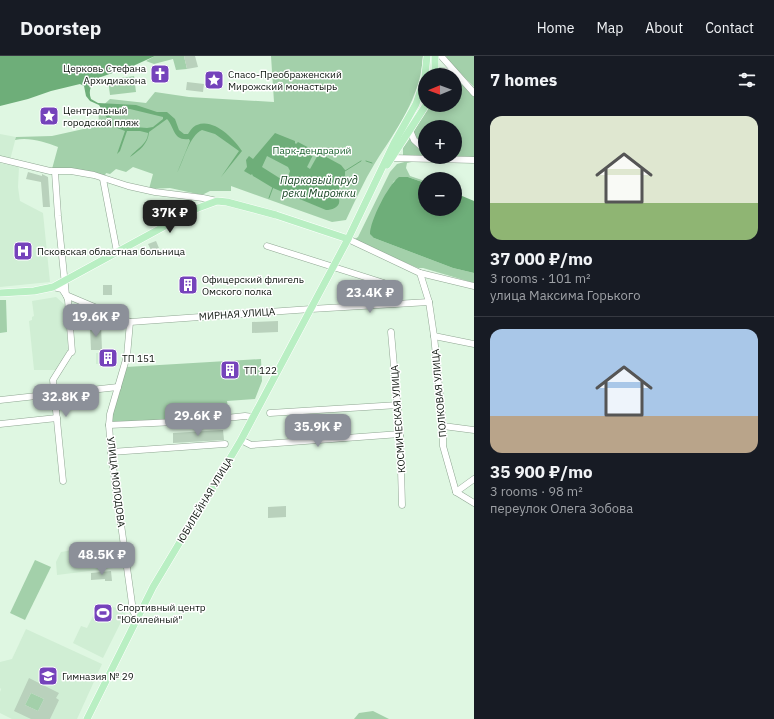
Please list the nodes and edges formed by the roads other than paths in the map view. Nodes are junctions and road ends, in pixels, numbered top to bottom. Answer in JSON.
{"nodes":[{"id":1,"x":427,"y":56,"type":"edge"},
{"id":2,"x":435,"y":56,"type":"edge"},
{"id":3,"x":441,"y":56,"type":"edge"},
{"id":4,"x":426,"y":68,"type":"edge"},
{"id":5,"x":434,"y":68,"type":"edge"},
{"id":6,"x":451,"y":68,"type":"edge"},
{"id":7,"x":462,"y":80,"type":"edge"},
{"id":8,"x":474,"y":93,"type":"edge"},
{"id":9,"x":418,"y":98,"type":"edge"},
{"id":10,"x":422,"y":112,"type":"edge"},
{"id":11,"x":408,"y":118,"type":"junction"},
{"id":12,"x":410,"y":132,"type":"junction"},
{"id":13,"x":418,"y":144,"type":"edge"},
{"id":14,"x":393,"y":158,"type":"junction"},
{"id":15,"x":418,"y":158,"type":"edge"},
{"id":16,"x":0,"y":159,"type":"edge"},
{"id":17,"x":462,"y":159,"type":"edge"},
{"id":18,"x":474,"y":160,"type":"edge"},
{"id":19,"x":55,"y":172,"type":"junction"},
{"id":20,"x":380,"y":175,"type":"junction"},
{"id":21,"x":103,"y":179,"type":"junction"},
{"id":22,"x":217,"y":201,"type":"junction"},
{"id":23,"x":348,"y":239,"type":"junction"},
{"id":24,"x":267,"y":246,"type":"dead end"},
{"id":25,"x":117,"y":252,"type":"junction"},
{"id":26,"x":333,"y":266,"type":"junction"},
{"id":27,"x":420,"y":272,"type":"junction"},
{"id":28,"x":65,"y":281,"type":"junction"},
{"id":29,"x":384,"y":283,"type":"dead end"},
{"id":30,"x":474,"y":286,"type":"edge"},
{"id":31,"x":53,"y":287,"type":"junction"},
{"id":32,"x":0,"y":293,"type":"edge"},
{"id":33,"x":66,"y":295,"type":"junction"},
{"id":34,"x":429,"y":302,"type":"junction"},
{"id":35,"x":311,"y":308,"type":"junction"},
{"id":36,"x":130,"y":322,"type":"junction"},
{"id":37,"x":391,"y":332,"type":"dead end"},
{"id":38,"x":434,"y":336,"type":"junction"},
{"id":39,"x":474,"y":344,"type":"edge"},
{"id":40,"x":118,"y":387,"type":"junction"},
{"id":41,"x":55,"y":393,"type":"junction"},
{"id":42,"x":0,"y":400,"type":"edge"},
{"id":43,"x":398,"y":405,"type":"junction"},
{"id":44,"x":270,"y":413,"type":"dead end"},
{"id":45,"x":253,"y":417,"type":"junction"},
{"id":46,"x":57,"y":418,"type":"junction"},
{"id":47,"x":0,"y":424,"type":"edge"},
{"id":48,"x":109,"y":425,"type":"junction"},
{"id":49,"x":443,"y":426,"type":"junction"},
{"id":50,"x":474,"y":430,"type":"edge"},
{"id":51,"x":400,"y":434,"type":"junction"},
{"id":52,"x":241,"y":440,"type":"junction"},
{"id":53,"x":225,"y":444,"type":"dead end"},
{"id":54,"x":111,"y":452,"type":"junction"},
{"id":55,"x":474,"y":479,"type":"edge"},
{"id":56,"x":63,"y":481,"type":"dead end"},
{"id":57,"x":456,"y":492,"type":"junction"},
{"id":58,"x":474,"y":503,"type":"edge"},
{"id":59,"x":402,"y":505,"type":"dead end"},
{"id":60,"x":137,"y":619,"type":"junction"},
{"id":61,"x":87,"y":719,"type":"edge"}],
"edges":[{"from":1,"to":4,"type":"main road","name":"ЮБИЛЕЙНАЯ УЛИЦА"},
{"from":2,"to":5,"type":"main road"},
{"from":3,"to":6,"type":"street"},
{"from":7,"to":8,"type":"street"},
{"from":9,"to":11,"type":"main road","name":"ЮБИЛЕЙНАЯ УЛИЦА"},
{"from":10,"to":12,"type":"main road","name":"ЮБИЛЕЙНАЯ УЛИЦА"},
{"from":11,"to":12,"type":"street"},
{"from":11,"to":20,"type":"main road","name":"ЮБИЛЕЙНАЯ УЛИЦА"},
{"from":12,"to":13,"type":"street"},
{"from":12,"to":14,"type":"main road","name":"ЮБИЛЕЙНАЯ УЛИЦА"},
{"from":14,"to":15,"type":"street"},
{"from":14,"to":20,"type":"main road","name":"ЮБИЛЕЙНАЯ УЛИЦА"},
{"from":16,"to":19,"type":"street"},
{"from":17,"to":18,"type":"street"},
{"from":19,"to":21,"type":"street"},
{"from":19,"to":28,"type":"street"},
{"from":20,"to":23,"type":"main road","name":"ЮБИЛЕЙНАЯ УЛИЦА"},
{"from":21,"to":22,"type":"street"},
{"from":21,"to":25,"type":"street"},
{"from":22,"to":23,"type":"main road"},
{"from":22,"to":25,"type":"main road"},
{"from":23,"to":26,"type":"main road","name":"ЮБИЛЕЙНАЯ УЛИЦА"},
{"from":23,"to":27,"type":"street"},
{"from":24,"to":26,"type":"street"},
{"from":25,"to":28,"type":"main road"},
{"from":26,"to":29,"type":"street"},
{"from":26,"to":35,"type":"main road","name":"ЮБИЛЕЙНАЯ УЛИЦА"},
{"from":27,"to":30,"type":"street"},
{"from":27,"to":34,"type":"street","name":"ПОЛКОВАЯ УЛИЦА"},
{"from":28,"to":31,"type":"main road"},
{"from":28,"to":33,"type":"street"},
{"from":31,"to":32,"type":"main road"},
{"from":31,"to":33,"type":"street","name":"МИРНАЯ УЛИЦА"},
{"from":33,"to":36,"type":"street","name":"МИРНАЯ УЛИЦА"},
{"from":33,"to":41,"type":"street"},
{"from":34,"to":35,"type":"street","name":"МИРНАЯ УЛИЦА"},
{"from":34,"to":38,"type":"street","name":"ПОЛКОВАЯ УЛИЦА"},
{"from":35,"to":36,"type":"street","name":"МИРНАЯ УЛИЦА"},
{"from":35,"to":45,"type":"main road","name":"ЮБИЛЕЙНАЯ УЛИЦА"},
{"from":36,"to":40,"type":"street","name":"УЛИЦА МОЛОДОВА"},
{"from":37,"to":43,"type":"street","name":"КОСМИЧЕСКАЯ УЛИЦА"},
{"from":38,"to":39,"type":"street"},
{"from":38,"to":49,"type":"street","name":"ПОЛКОВАЯ УЛИЦА"},
{"from":40,"to":41,"type":"street"},
{"from":40,"to":48,"type":"street","name":"УЛИЦА МОЛОДОВА"},
{"from":41,"to":42,"type":"street"},
{"from":41,"to":46,"type":"street"},
{"from":43,"to":44,"type":"street"},
{"from":43,"to":51,"type":"street","name":"КОСМИЧЕСКАЯ УЛИЦА"},
{"from":45,"to":48,"type":"street"},
{"from":45,"to":52,"type":"main road","name":"ЮБИЛЕЙНАЯ УЛИЦА"},
{"from":46,"to":47,"type":"street"},
{"from":46,"to":56,"type":"street"},
{"from":48,"to":54,"type":"street","name":"УЛИЦА МОЛОДОВА"},
{"from":49,"to":50,"type":"street"},
{"from":49,"to":57,"type":"street","name":"ПОЛКОВАЯ УЛИЦА"},
{"from":51,"to":52,"type":"street"},
{"from":51,"to":59,"type":"street","name":"КОСМИЧЕСКАЯ УЛИЦА"},
{"from":52,"to":60,"type":"main road","name":"ЮБИЛЕЙНАЯ УЛИЦА"},
{"from":53,"to":54,"type":"street"},
{"from":54,"to":60,"type":"street","name":"УЛИЦА МОЛОДОВА"},
{"from":55,"to":57,"type":"street"},
{"from":57,"to":58,"type":"street"},
{"from":60,"to":61,"type":"main road","name":"ЮБИЛЕЙНАЯ УЛИЦА"}]}
